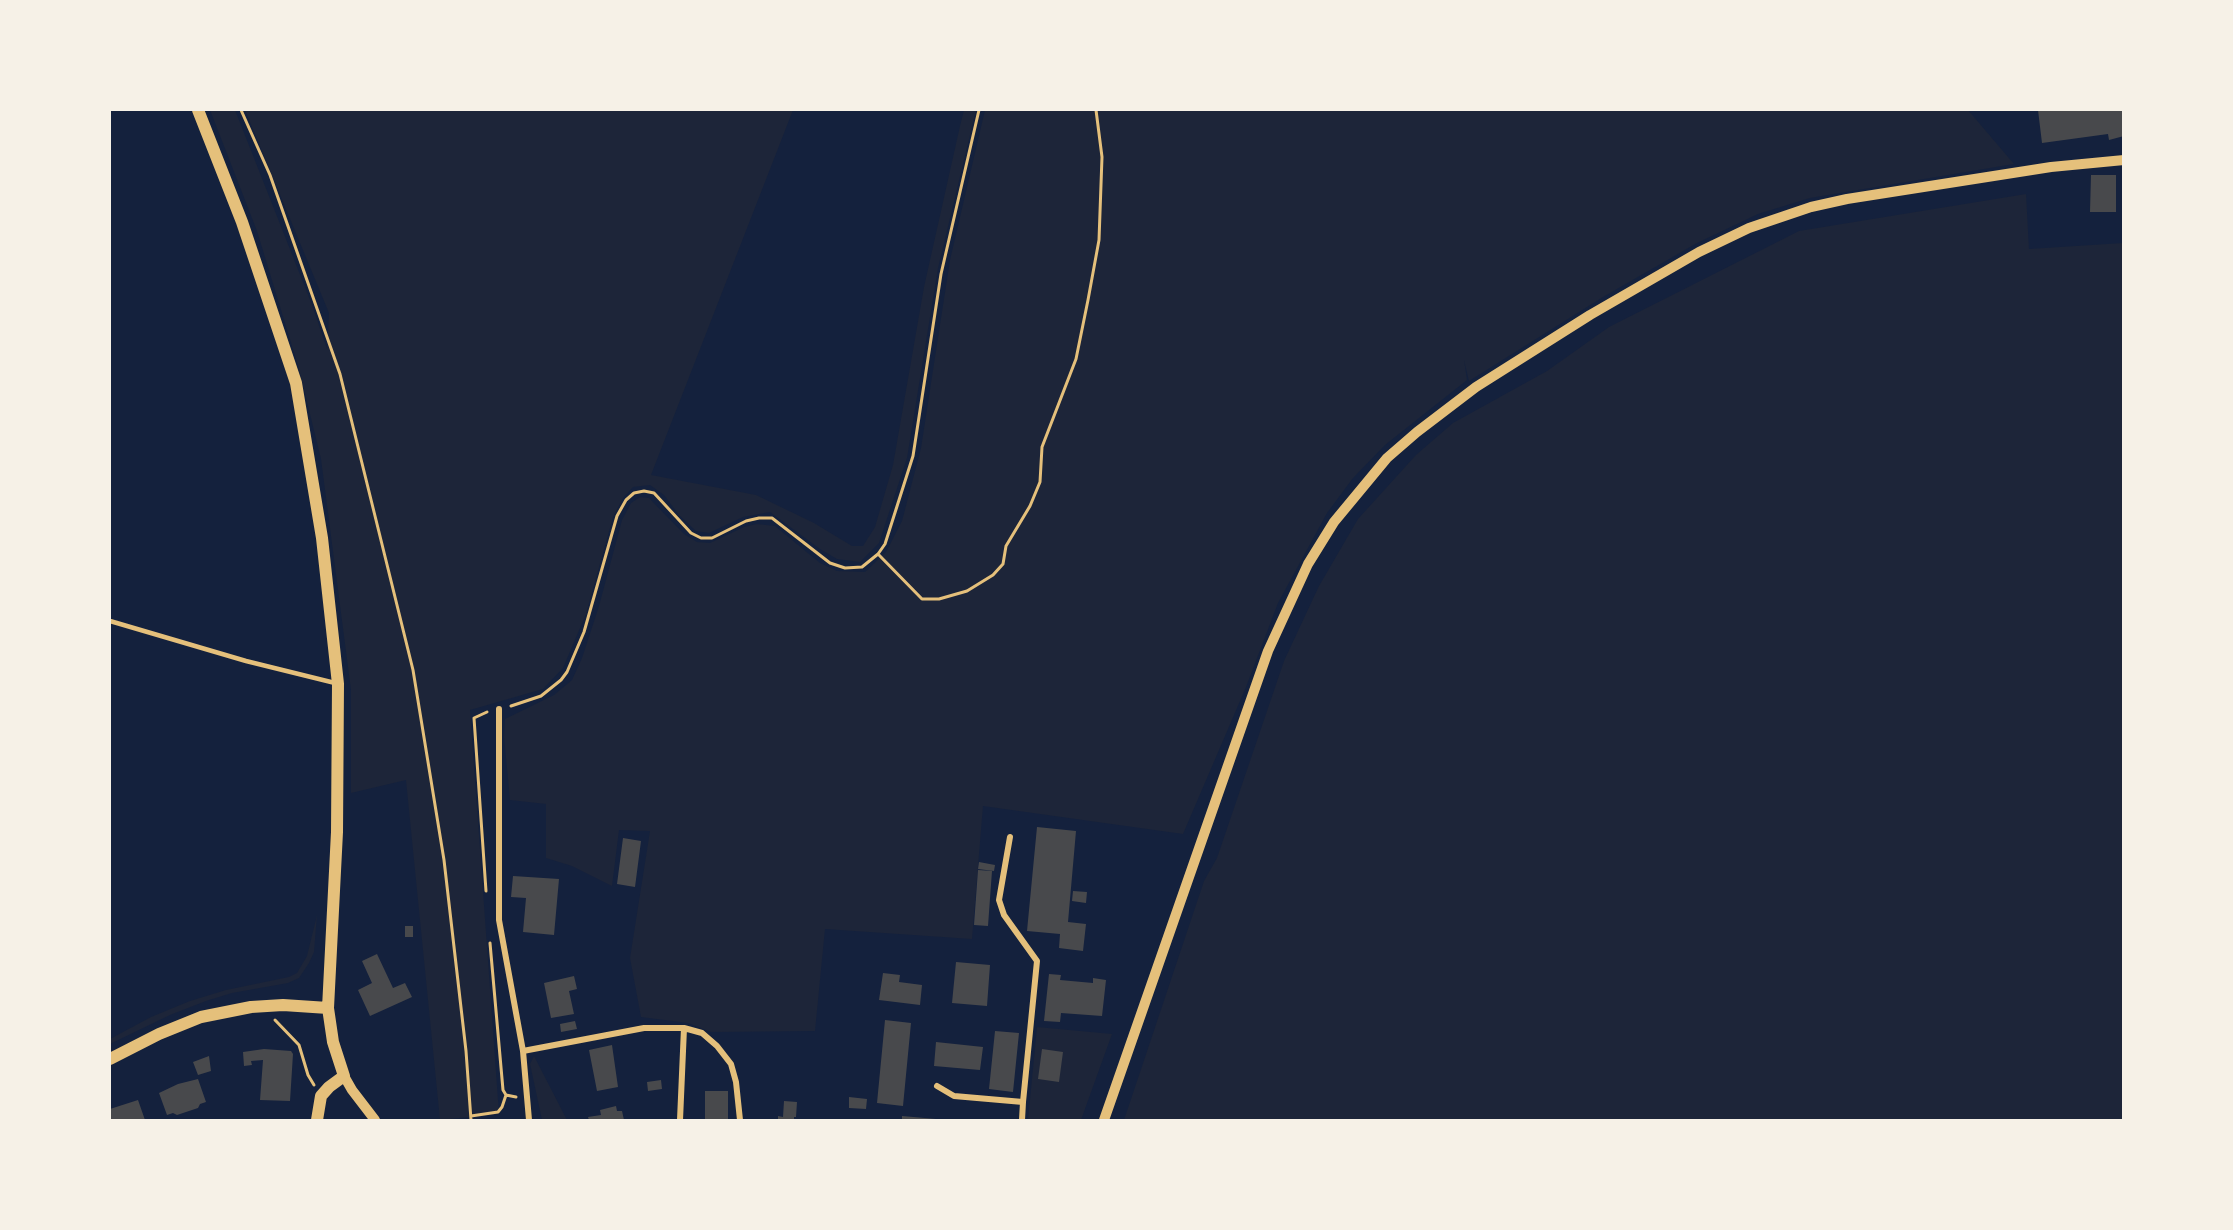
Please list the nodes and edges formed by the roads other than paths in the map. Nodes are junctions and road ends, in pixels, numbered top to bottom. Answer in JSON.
{"nodes":[{"id":1,"x":198,"y":110,"type":"edge"},
{"id":2,"x":2124,"y":160,"type":"edge"},
{"id":3,"x":110,"y":621,"type":"edge"},
{"id":4,"x":338,"y":684,"type":"junction"},
{"id":5,"x":502,"y":709,"type":"road end"},
{"id":6,"x":1010,"y":837,"type":"dead end"},
{"id":7,"x":328,"y":1008,"type":"junction"},
{"id":8,"x":684,"y":1028,"type":"junction"},
{"id":9,"x":523,"y":1051,"type":"junction"},
{"id":10,"x":110,"y":1059,"type":"edge"},
{"id":11,"x":345,"y":1076,"type":"junction"},
{"id":12,"x":937,"y":1086,"type":"dead end"},
{"id":13,"x":1023,"y":1102,"type":"junction"},
{"id":14,"x":317,"y":1120,"type":"edge"},
{"id":15,"x":375,"y":1120,"type":"edge"},
{"id":16,"x":529,"y":1120,"type":"edge"},
{"id":17,"x":680,"y":1120,"type":"edge"},
{"id":18,"x":740,"y":1120,"type":"edge"},
{"id":19,"x":1022,"y":1120,"type":"edge"},
{"id":20,"x":1104,"y":1120,"type":"edge"}],
"edges":[{"from":1,"to":4,"type":"main road"},
{"from":2,"to":20,"type":"street"},
{"from":3,"to":4,"type":"lane"},
{"from":4,"to":7,"type":"main road"},
{"from":5,"to":9,"type":"street"},
{"from":6,"to":13,"type":"street"},
{"from":7,"to":10,"type":"main road"},
{"from":7,"to":11,"type":"main road"},
{"from":8,"to":9,"type":"street"},
{"from":8,"to":17,"type":"street"},
{"from":8,"to":18,"type":"street"},
{"from":9,"to":16,"type":"street"},
{"from":11,"to":14,"type":"main road"},
{"from":11,"to":15,"type":"street"},
{"from":12,"to":13,"type":"street"},
{"from":13,"to":19,"type":"street"}]}
